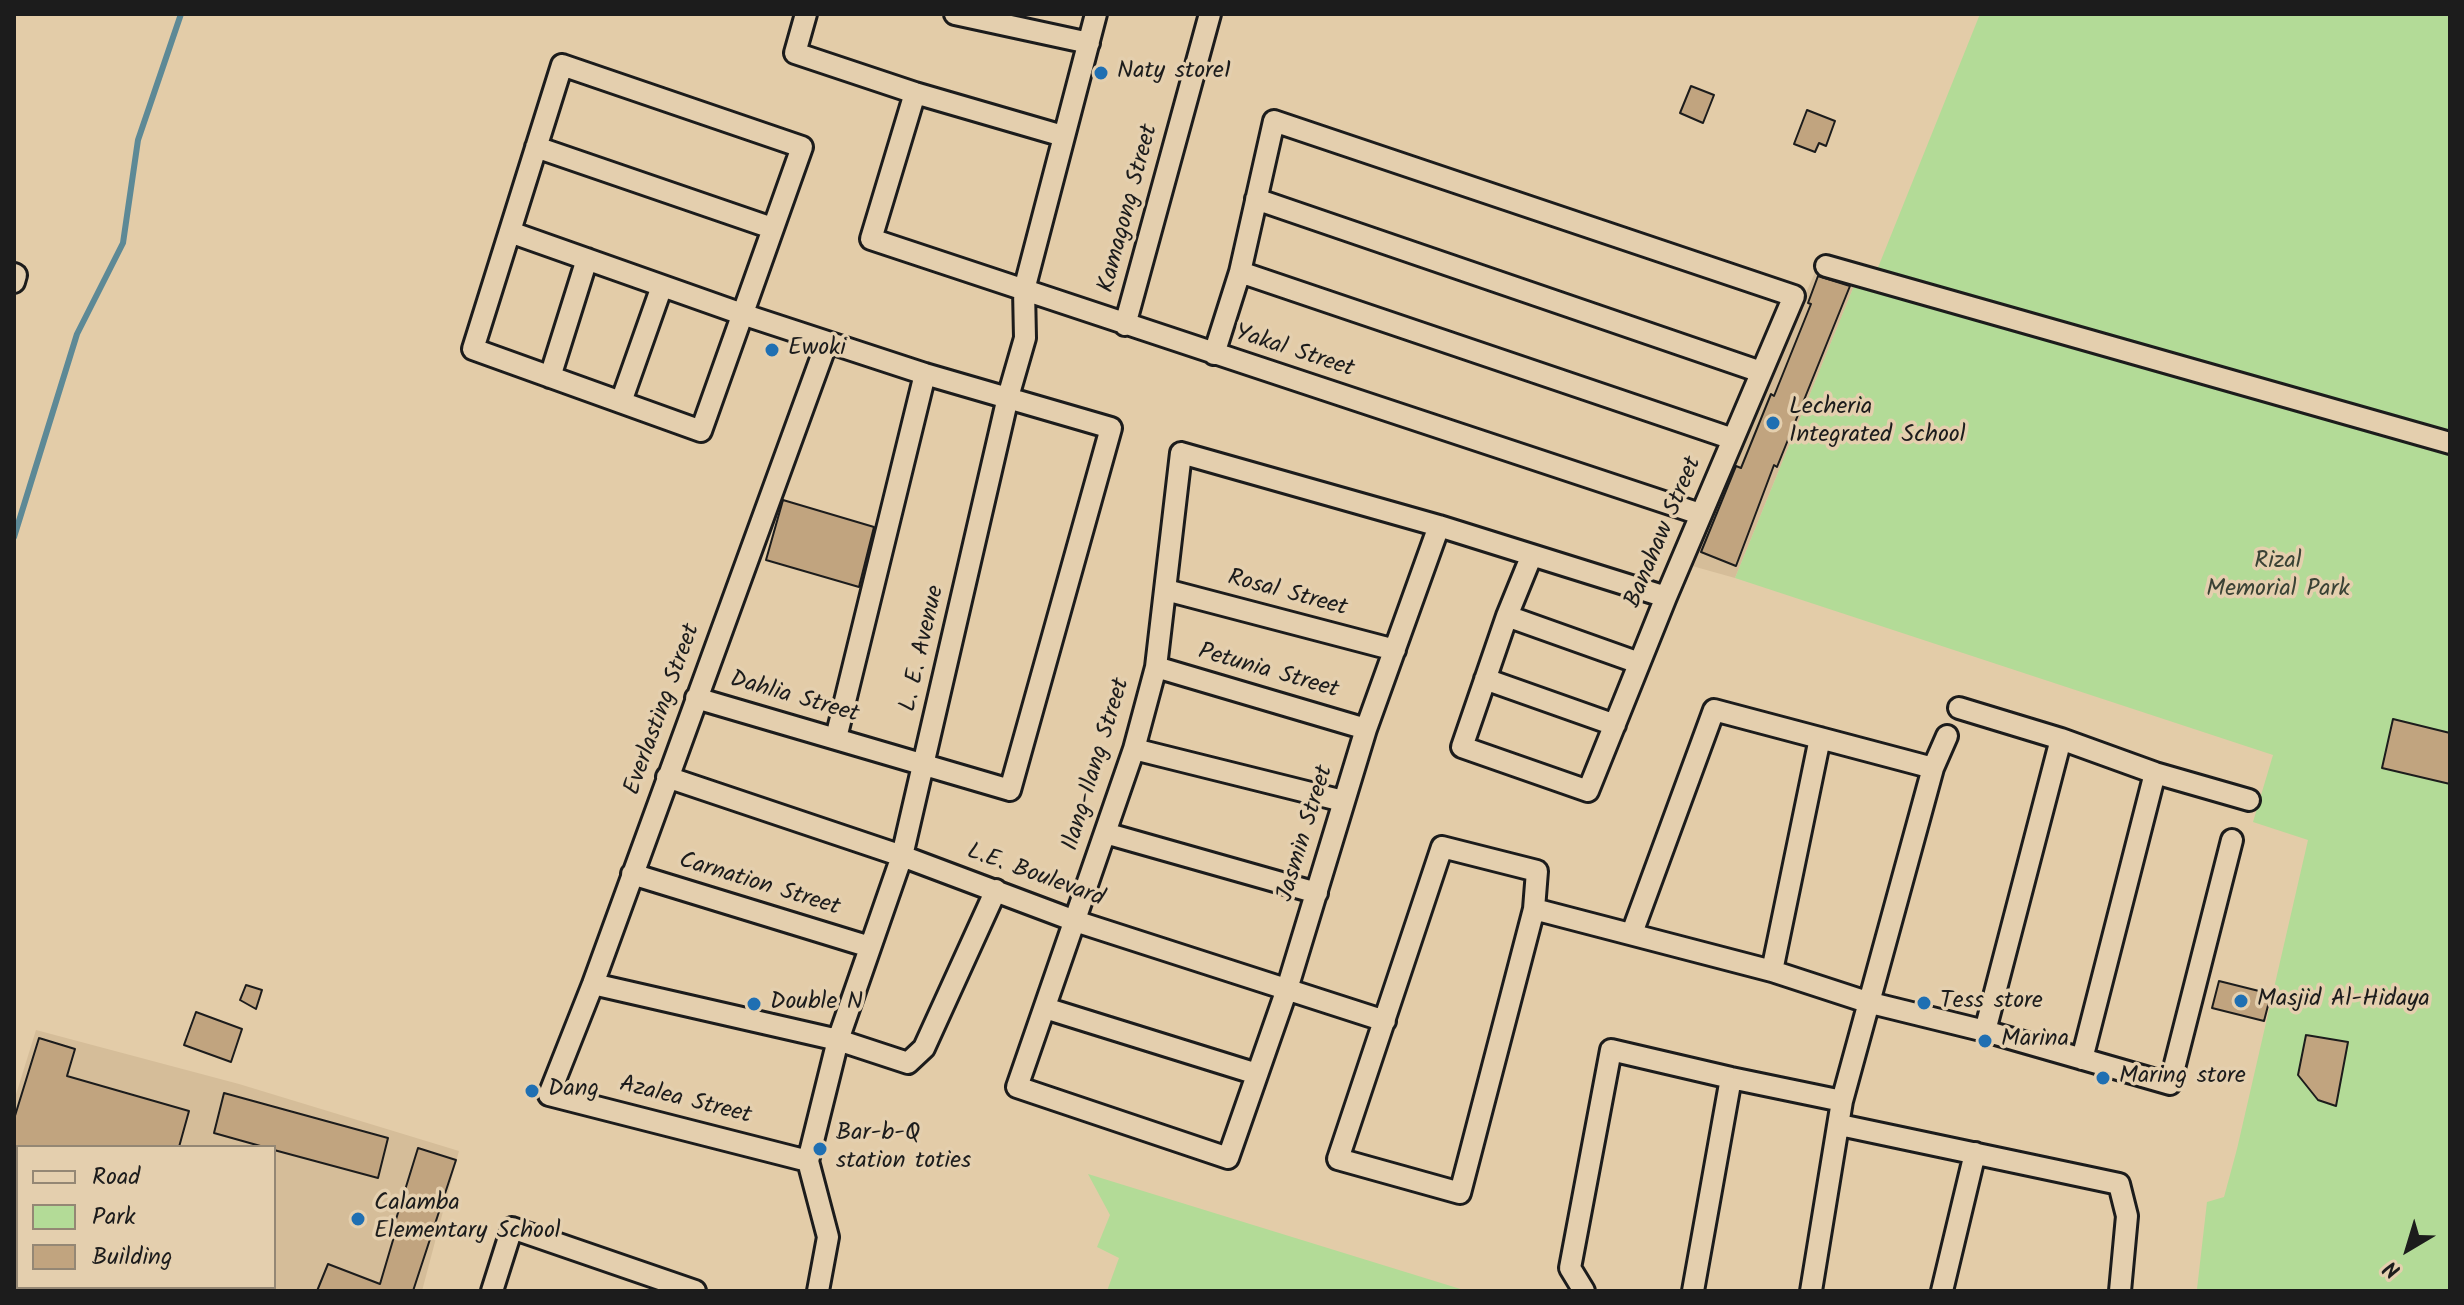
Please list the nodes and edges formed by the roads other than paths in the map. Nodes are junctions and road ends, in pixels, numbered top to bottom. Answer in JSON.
{"nodes":[{"id":1,"x":806,"y":14,"type":"edge"},
{"id":2,"x":955,"y":14,"type":"edge"},
{"id":3,"x":1096,"y":14,"type":"edge"},
{"id":4,"x":1210,"y":14,"type":"edge"},
{"id":5,"x":1089,"y":43,"type":"junction"},
{"id":6,"x":915,"y":93,"type":"junction"},
{"id":7,"x":1063,"y":136,"type":"junction"},
{"id":8,"x":536,"y":147,"type":"junction"},
{"id":9,"x":1256,"y":199,"type":"junction"},
{"id":10,"x":772,"y":228,"type":"junction"},
{"id":11,"x":510,"y":232,"type":"junction"},
{"id":12,"x":587,"y":259,"type":"junction"},
{"id":13,"x":1826,"y":266,"type":"dead end"},
{"id":14,"x":1240,"y":272,"type":"junction"},
{"id":15,"x":14,"y":274,"type":"edge"},
{"id":16,"x":14,"y":282,"type":"edge"},
{"id":17,"x":662,"y":286,"type":"junction"},
{"id":18,"x":1024,"y":290,"type":"junction"},
{"id":19,"x":742,"y":314,"type":"junction"},
{"id":20,"x":1125,"y":325,"type":"junction"},
{"id":21,"x":827,"y":342,"type":"junction"},
{"id":22,"x":1214,"y":354,"type":"junction"},
{"id":23,"x":1761,"y":372,"type":"junction"},
{"id":24,"x":925,"y":374,"type":"junction"},
{"id":25,"x":550,"y":377,"type":"junction"},
{"id":26,"x":1008,"y":397,"type":"junction"},
{"id":27,"x":621,"y":402,"type":"junction"},
{"id":28,"x":1733,"y":439,"type":"junction"},
{"id":29,"x":2450,"y":443,"type":"edge"},
{"id":30,"x":1700,"y":514,"type":"junction"},
{"id":31,"x":1439,"y":526,"type":"junction"},
{"id":32,"x":1531,"y":557,"type":"junction"},
{"id":33,"x":1166,"y":590,"type":"junction"},
{"id":34,"x":1666,"y":597,"type":"junction"},
{"id":35,"x":1507,"y":616,"type":"junction"},
{"id":36,"x":1395,"y":650,"type":"junction"},
{"id":37,"x":1639,"y":663,"type":"junction"},
{"id":38,"x":1156,"y":667,"type":"junction"},
{"id":39,"x":1485,"y":679,"type":"junction"},
{"id":40,"x":696,"y":698,"type":"junction"},
{"id":41,"x":1959,"y":708,"type":"dead end"},
{"id":42,"x":1615,"y":725,"type":"junction"},
{"id":43,"x":1366,"y":729,"type":"junction"},
{"id":44,"x":1947,"y":736,"type":"dead end"},
{"id":45,"x":836,"y":738,"type":"junction"},
{"id":46,"x":1820,"y":738,"type":"junction"},
{"id":47,"x":2061,"y":739,"type":"junction"},
{"id":48,"x":1134,"y":749,"type":"junction"},
{"id":49,"x":924,"y":764,"type":"junction"},
{"id":50,"x":1933,"y":768,"type":"junction"},
{"id":51,"x":2155,"y":773,"type":"junction"},
{"id":52,"x":667,"y":777,"type":"junction"},
{"id":53,"x":2249,"y":800,"type":"dead end"},
{"id":54,"x":1343,"y":801,"type":"junction"},
{"id":55,"x":1105,"y":833,"type":"junction"},
{"id":56,"x":2232,"y":840,"type":"dead end"},
{"id":57,"x":902,"y":856,"type":"junction"},
{"id":58,"x":632,"y":874,"type":"junction"},
{"id":59,"x":996,"y":890,"type":"junction"},
{"id":60,"x":1317,"y":893,"type":"junction"},
{"id":61,"x":1534,"y":909,"type":"junction"},
{"id":62,"x":1075,"y":921,"type":"junction"},
{"id":63,"x":1632,"y":933,"type":"junction"},
{"id":64,"x":870,"y":947,"type":"junction"},
{"id":65,"x":1772,"y":971,"type":"junction"},
{"id":66,"x":593,"y":984,"type":"junction"},
{"id":67,"x":1287,"y":989,"type":"junction"},
{"id":68,"x":1867,"y":1002,"type":"junction"},
{"id":69,"x":1045,"y":1008,"type":"junction"},
{"id":70,"x":1385,"y":1021,"type":"junction"},
{"id":71,"x":1985,"y":1031,"type":"junction"},
{"id":72,"x":838,"y":1040,"type":"junction"},
{"id":73,"x":2082,"y":1059,"type":"junction"},
{"id":74,"x":1257,"y":1074,"type":"junction"},
{"id":75,"x":1731,"y":1078,"type":"junction"},
{"id":76,"x":549,"y":1095,"type":"joint"},
{"id":77,"x":1842,"y":1101,"type":"junction"},
{"id":78,"x":1840,"y":1125,"type":"junction"},
{"id":79,"x":1975,"y":1153,"type":"junction"},
{"id":80,"x":1228,"y":1158,"type":"joint"},
{"id":81,"x":808,"y":1161,"type":"junction"},
{"id":82,"x":492,"y":1291,"type":"edge"},
{"id":83,"x":695,"y":1291,"type":"edge"},
{"id":84,"x":818,"y":1291,"type":"edge"},
{"id":85,"x":1584,"y":1291,"type":"edge"},
{"id":86,"x":1693,"y":1291,"type":"edge"},
{"id":87,"x":1811,"y":1291,"type":"edge"},
{"id":88,"x":1942,"y":1291,"type":"edge"},
{"id":89,"x":2120,"y":1291,"type":"edge"}],
"edges":[{"from":1,"to":6,"type":"street"},
{"from":2,"to":5,"type":"street"},
{"from":3,"to":5,"type":"street","name":"L. E. Avenue"},
{"from":4,"to":20,"type":"street","name":"Kamagong Street"},
{"from":5,"to":7,"type":"street","name":"L. E. Avenue"},
{"from":6,"to":7,"type":"street"},
{"from":6,"to":18,"type":"street","name":"Yakal Street"},
{"from":7,"to":18,"type":"street","name":"L. E. Avenue"},
{"from":8,"to":10,"type":"street"},
{"from":8,"to":10,"type":"street"},
{"from":8,"to":11,"type":"street"},
{"from":9,"to":14,"type":"street"},
{"from":9,"to":23,"type":"street"},
{"from":9,"to":23,"type":"street","name":"Banahaw Street"},
{"from":10,"to":19,"type":"street"},
{"from":11,"to":12,"type":"street"},
{"from":11,"to":25,"type":"street"},
{"from":12,"to":17,"type":"street"},
{"from":12,"to":25,"type":"street"},
{"from":13,"to":29,"type":"street"},
{"from":14,"to":22,"type":"street"},
{"from":14,"to":28,"type":"street"},
{"from":15,"to":16,"type":"street"},
{"from":17,"to":19,"type":"street"},
{"from":17,"to":27,"type":"street"},
{"from":18,"to":20,"type":"street","name":"Yakal Street"},
{"from":18,"to":26,"type":"street","name":"L. E. Avenue"},
{"from":19,"to":21,"type":"street"},
{"from":19,"to":27,"type":"street"},
{"from":20,"to":22,"type":"street","name":"Yakal Street"},
{"from":21,"to":24,"type":"street"},
{"from":21,"to":40,"type":"street","name":"Everlasting Street"},
{"from":22,"to":30,"type":"street","name":"Yakal Street"},
{"from":23,"to":28,"type":"street","name":"Banahaw Street"},
{"from":24,"to":26,"type":"street"},
{"from":24,"to":45,"type":"street"},
{"from":25,"to":27,"type":"street"},
{"from":26,"to":49,"type":"street","name":"L. E. Avenue"},
{"from":26,"to":49,"type":"street","name":"Dahlia Street"},
{"from":28,"to":30,"type":"street","name":"Banahaw Street"},
{"from":30,"to":34,"type":"street","name":"Banahaw Street"},
{"from":31,"to":32,"type":"street"},
{"from":31,"to":33,"type":"street","name":"Ilang-Ilang Street"},
{"from":31,"to":36,"type":"street","name":"Jasmin Street"},
{"from":32,"to":34,"type":"street"},
{"from":32,"to":35,"type":"street"},
{"from":33,"to":36,"type":"street","name":"Rosal Street"},
{"from":33,"to":38,"type":"street","name":"Ilang-Ilang Street"},
{"from":34,"to":37,"type":"street","name":"Banahaw Street"},
{"from":35,"to":37,"type":"street"},
{"from":35,"to":39,"type":"street"},
{"from":36,"to":43,"type":"street","name":"Jasmin Street"},
{"from":37,"to":42,"type":"street","name":"Banahaw Street"},
{"from":38,"to":43,"type":"street","name":"Petunia Street"},
{"from":38,"to":48,"type":"street","name":"Ilang-Ilang Street"},
{"from":39,"to":42,"type":"street"},
{"from":39,"to":42,"type":"street","name":"Banahaw Street"},
{"from":40,"to":45,"type":"street","name":"Dahlia Street"},
{"from":40,"to":52,"type":"street","name":"Everlasting Street"},
{"from":41,"to":47,"type":"street"},
{"from":43,"to":54,"type":"street","name":"Jasmin Street"},
{"from":44,"to":50,"type":"street"},
{"from":45,"to":49,"type":"street","name":"Dahlia Street"},
{"from":46,"to":50,"type":"street"},
{"from":46,"to":63,"type":"street"},
{"from":46,"to":65,"type":"street"},
{"from":47,"to":51,"type":"street"},
{"from":47,"to":71,"type":"street"},
{"from":48,"to":54,"type":"street"},
{"from":48,"to":55,"type":"street","name":"Ilang-Ilang Street"},
{"from":49,"to":57,"type":"street","name":"L. E. Avenue"},
{"from":50,"to":68,"type":"street"},
{"from":51,"to":53,"type":"street"},
{"from":51,"to":73,"type":"street"},
{"from":52,"to":57,"type":"street","name":"L.E. Boulevard"},
{"from":52,"to":58,"type":"street","name":"Everlasting Street"},
{"from":54,"to":60,"type":"street","name":"Jasmin Street"},
{"from":55,"to":60,"type":"street"},
{"from":55,"to":62,"type":"street","name":"Ilang-Ilang Street"},
{"from":56,"to":73,"type":"street"},
{"from":57,"to":59,"type":"street","name":"L.E. Boulevard"},
{"from":57,"to":64,"type":"street","name":"L. E. Avenue"},
{"from":58,"to":64,"type":"street","name":"Carnation Street"},
{"from":58,"to":66,"type":"street","name":"Everlasting Street"},
{"from":59,"to":62,"type":"street","name":"L.E. Boulevard"},
{"from":59,"to":72,"type":"street"},
{"from":60,"to":67,"type":"street","name":"Jasmin Street"},
{"from":61,"to":63,"type":"street"},
{"from":61,"to":70,"type":"street"},
{"from":61,"to":70,"type":"street"},
{"from":62,"to":67,"type":"street","name":"L.E. Boulevard"},
{"from":62,"to":69,"type":"street","name":"Ilang-Ilang Street"},
{"from":63,"to":65,"type":"street"},
{"from":64,"to":72,"type":"street","name":"L. E. Avenue"},
{"from":65,"to":68,"type":"street"},
{"from":66,"to":72,"type":"street"},
{"from":66,"to":76,"type":"street","name":"Everlasting Street"},
{"from":67,"to":70,"type":"street","name":"L.E. Boulevard"},
{"from":67,"to":74,"type":"street","name":"Jasmin Street"},
{"from":68,"to":71,"type":"street"},
{"from":68,"to":77,"type":"street"},
{"from":69,"to":74,"type":"street"},
{"from":69,"to":80,"type":"street","name":"Ilang-Ilang Street"},
{"from":71,"to":73,"type":"street"},
{"from":72,"to":81,"type":"street","name":"L. E. Avenue"},
{"from":74,"to":80,"type":"street","name":"Jasmin Street"},
{"from":75,"to":77,"type":"street"},
{"from":75,"to":85,"type":"street"},
{"from":75,"to":86,"type":"street"},
{"from":76,"to":81,"type":"street","name":"Azalea Street"},
{"from":77,"to":78,"type":"street"},
{"from":78,"to":79,"type":"street"},
{"from":78,"to":87,"type":"street"},
{"from":79,"to":88,"type":"street"},
{"from":79,"to":89,"type":"street"},
{"from":81,"to":84,"type":"street","name":"L. E. Avenue"},
{"from":82,"to":83,"type":"street"}]}
